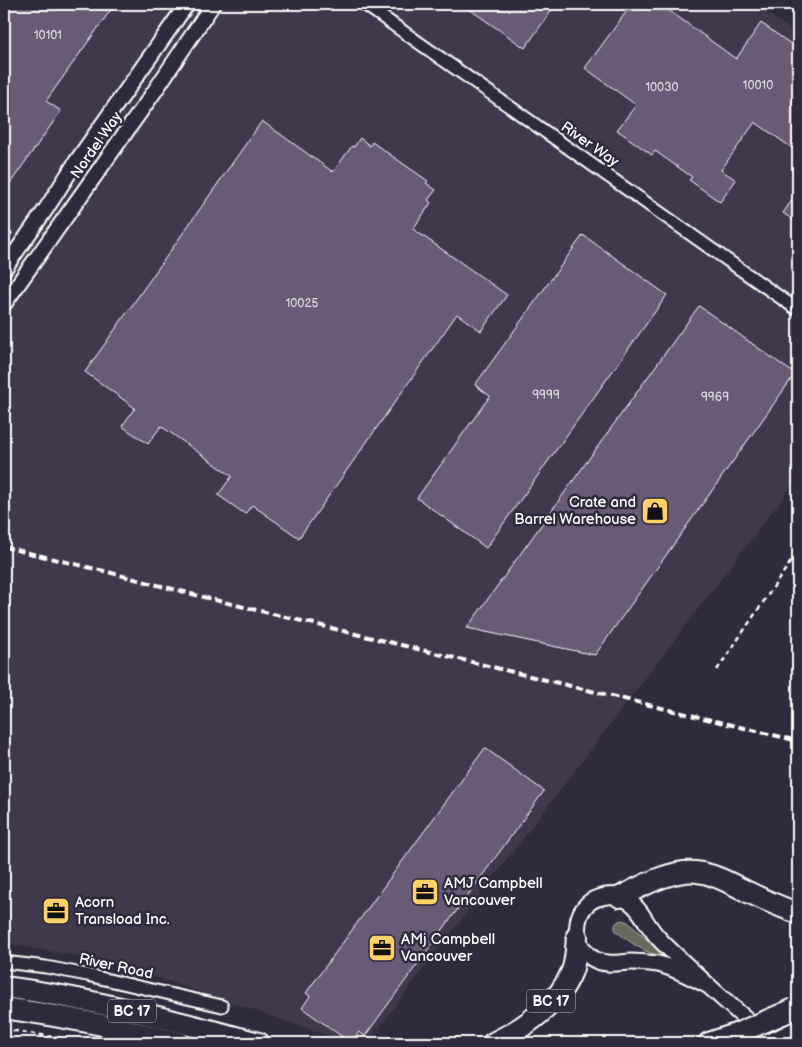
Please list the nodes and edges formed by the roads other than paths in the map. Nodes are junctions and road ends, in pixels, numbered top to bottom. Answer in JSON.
{"nodes":[{"id":1,"x":187,"y":4,"type":"edge"},
{"id":2,"x":213,"y":4,"type":"edge"},
{"id":3,"x":364,"y":4,"type":"edge"},
{"id":4,"x":4,"y":270,"type":"edge"},
{"id":5,"x":4,"y":304,"type":"edge"},
{"id":6,"x":798,"y":310,"type":"edge"},
{"id":7,"x":620,"y":897,"type":"junction"},
{"id":8,"x":798,"y":913,"type":"edge"},
{"id":9,"x":577,"y":936,"type":"junction"},
{"id":10,"x":4,"y":962,"type":"edge"},
{"id":11,"x":707,"y":985,"type":"junction"},
{"id":12,"x":4,"y":987,"type":"edge"},
{"id":13,"x":222,"y":1006,"type":"dead end"},
{"id":14,"x":797,"y":1007,"type":"edge"},
{"id":15,"x":4,"y":1008,"type":"edge"},
{"id":16,"x":798,"y":1031,"type":"edge"},
{"id":17,"x":180,"y":1043,"type":"edge"},
{"id":18,"x":259,"y":1043,"type":"edge"},
{"id":19,"x":493,"y":1043,"type":"edge"},
{"id":20,"x":709,"y":1043,"type":"edge"},
{"id":21,"x":773,"y":1043,"type":"edge"}],
"edges":[{"from":1,"to":4,"type":"street","name":"Nordel Way"},
{"from":2,"to":5,"type":"street","name":"Nordel Way"},
{"from":3,"to":6,"type":"street","name":"River Way"},
{"from":7,"to":8,"type":"highway"},
{"from":7,"to":9,"type":"main road"},
{"from":7,"to":11,"type":"main road"},
{"from":9,"to":11,"type":"main road"},
{"from":9,"to":19,"type":"highway","number":"BC 17"},
{"from":10,"to":13,"type":"street","name":"River Road"},
{"from":11,"to":21,"type":"main road"},
{"from":12,"to":18,"type":"highway","number":"BC 17"},
{"from":14,"to":20,"type":"highway","bridge":true},
{"from":15,"to":17,"type":"highway","number":"BC 17"},
{"from":16,"to":21,"type":"highway","bridge":true}]}
